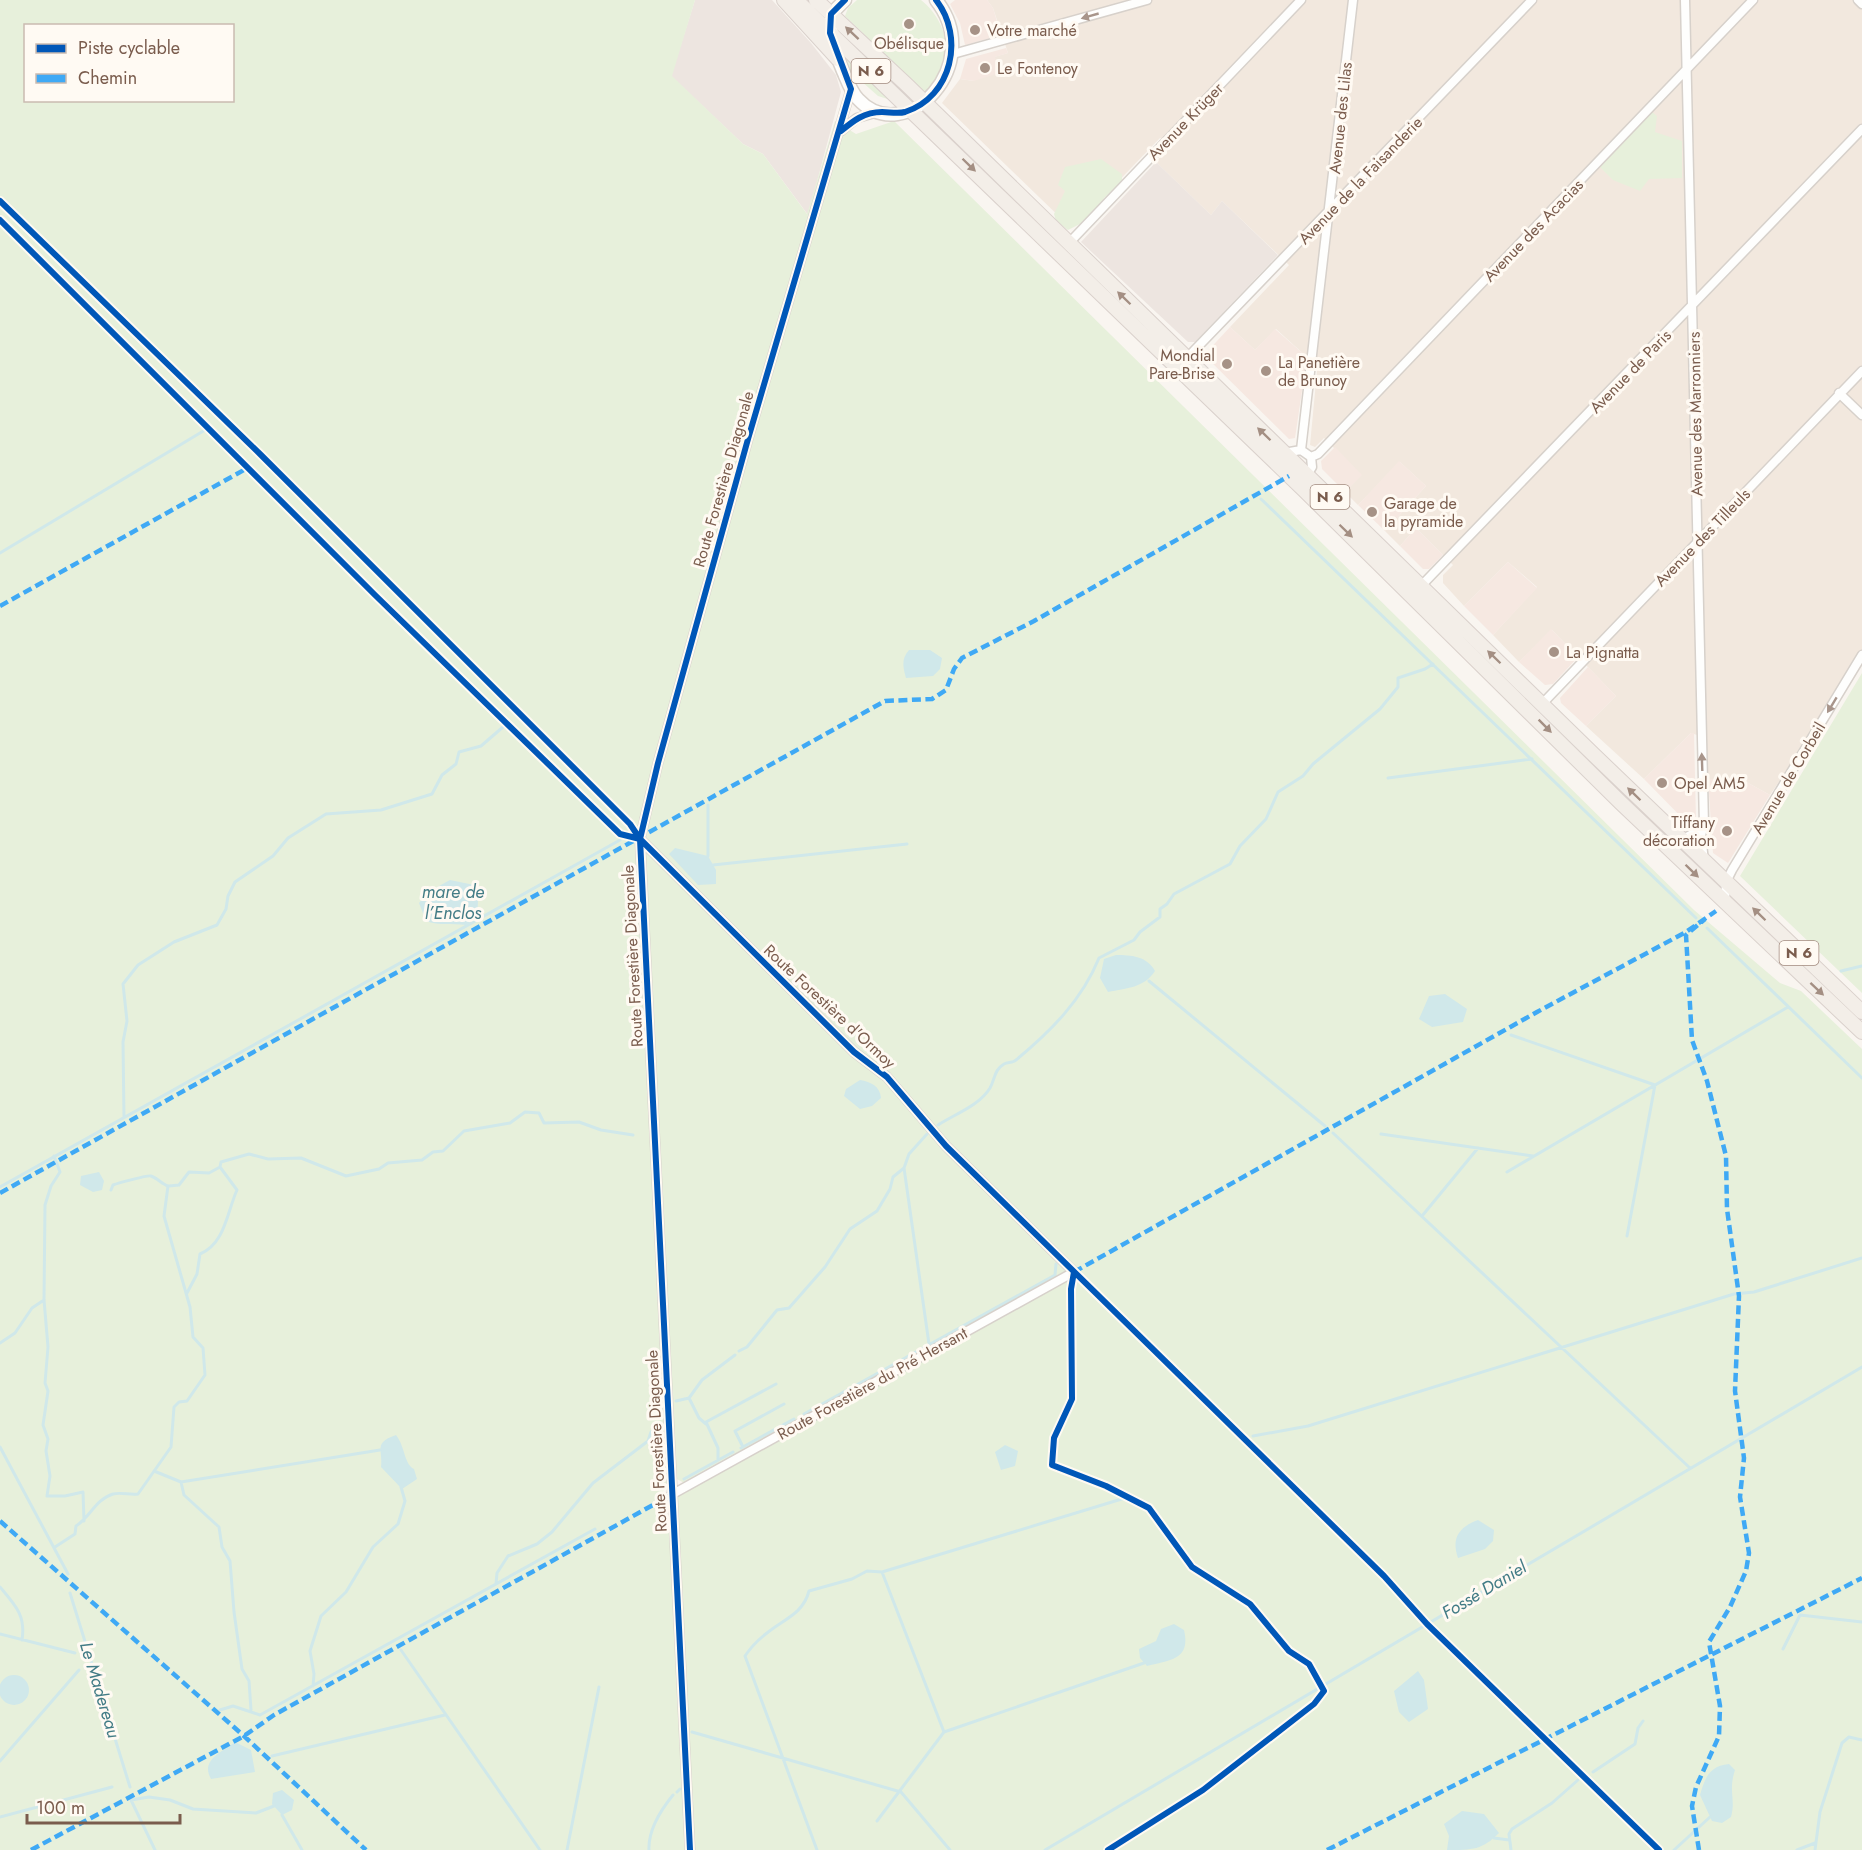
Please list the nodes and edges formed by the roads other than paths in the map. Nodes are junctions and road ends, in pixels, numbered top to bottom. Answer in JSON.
{"nodes":[{"id":1,"x":784,"y":0,"type":"edge"},
{"id":2,"x":796,"y":0,"type":"edge"},
{"id":3,"x":816,"y":0,"type":"edge"},
{"id":4,"x":845,"y":0,"type":"edge"},
{"id":5,"x":1147,"y":0,"type":"edge"},
{"id":6,"x":1301,"y":0,"type":"edge"},
{"id":7,"x":1353,"y":0,"type":"edge"},
{"id":8,"x":1532,"y":0,"type":"edge"},
{"id":9,"x":1685,"y":0,"type":"edge"},
{"id":10,"x":1753,"y":0,"type":"edge"},
{"id":11,"x":1858,"y":0,"type":"edge"},
{"id":12,"x":939,"y":1,"type":"edge"},
{"id":13,"x":1862,"y":4,"type":"edge"},
{"id":14,"x":831,"y":14,"type":"junction"},
{"id":15,"x":830,"y":33,"type":"junction"},
{"id":16,"x":952,"y":54,"type":"junction"},
{"id":17,"x":838,"y":58,"type":"junction"},
{"id":18,"x":1687,"y":69,"type":"junction"},
{"id":19,"x":851,"y":89,"type":"junction"},
{"id":20,"x":918,"y":106,"type":"junction"},
{"id":21,"x":878,"y":112,"type":"junction"},
{"id":22,"x":1862,"y":129,"type":"edge"},
{"id":23,"x":841,"y":131,"type":"junction"},
{"id":24,"x":1330,"y":211,"type":"junction"},
{"id":25,"x":1069,"y":243,"type":"junction"},
{"id":26,"x":1692,"y":306,"type":"junction"},
{"id":27,"x":1186,"y":359,"type":"junction"},
{"id":28,"x":1862,"y":371,"type":"edge"},
{"id":29,"x":1839,"y":393,"type":"junction"},
{"id":30,"x":1862,"y":415,"type":"edge"},
{"id":31,"x":1301,"y":450,"type":"junction"},
{"id":32,"x":1284,"y":453,"type":"junction"},
{"id":33,"x":1311,"y":457,"type":"junction"},
{"id":34,"x":1307,"y":475,"type":"junction"},
{"id":35,"x":1697,"y":543,"type":"junction"},
{"id":36,"x":1421,"y":586,"type":"junction"},
{"id":37,"x":1862,"y":655,"type":"edge"},
{"id":38,"x":1542,"y":704,"type":"junction"},
{"id":39,"x":1703,"y":828,"type":"junction"},
{"id":40,"x":639,"y":839,"type":"junction"},
{"id":41,"x":1659,"y":839,"type":"junction"},
{"id":42,"x":1679,"y":841,"type":"junction"},
{"id":43,"x":1704,"y":862,"type":"junction"},
{"id":44,"x":1725,"y":882,"type":"junction"},
{"id":45,"x":1726,"y":904,"type":"junction"},
{"id":46,"x":1862,"y":1012,"type":"edge"},
{"id":47,"x":1862,"y":1032,"type":"edge"},
{"id":48,"x":1074,"y":1272,"type":"joint"},
{"id":49,"x":671,"y":1495,"type":"junction"},
{"id":50,"x":690,"y":1850,"type":"edge"}],
"edges":[{"from":1,"to":17,"type":"main road"},
{"from":2,"to":15,"type":"main road","number":"N 6"},
{"from":3,"to":14,"type":"main road","number":"N 6"},
{"from":4,"to":14,"type":"main road"},
{"from":5,"to":16,"type":"street","one_way":true},
{"from":6,"to":25,"type":"street","name":"Avenue Krüger"},
{"from":7,"to":24,"type":"street","name":"Avenue des Lilas"},
{"from":8,"to":24,"type":"street","name":"Avenue de la Faisanderie"},
{"from":9,"to":18,"type":"street","name":"Avenue des Marronniers"},
{"from":10,"to":18,"type":"street","name":"Avenue des Acacias"},
{"from":11,"to":13,"type":"street"},
{"from":12,"to":16,"type":"main road"},
{"from":14,"to":15,"type":"main road"},
{"from":20,"to":14,"type":"main road","number":"N 6","one_way":true},
{"from":15,"to":17,"type":"main road"},
{"from":15,"to":20,"type":"main road","number":"N 6"},
{"from":16,"to":20,"type":"main road"},
{"from":17,"to":19,"type":"main road"},
{"from":18,"to":26,"type":"street","name":"Avenue des Marronniers"},
{"from":18,"to":33,"type":"street","name":"Avenue des Acacias"},
{"from":19,"to":21,"type":"main road"},
{"from":19,"to":23,"type":"street","name":"Route Forestière Diagonale"},
{"from":20,"to":21,"type":"main road"},
{"from":20,"to":25,"type":"main road","number":"N 6"},
{"from":20,"to":41,"type":"main road","number":"N 6","one_way":true},
{"from":21,"to":23,"type":"street"},
{"from":22,"to":26,"type":"street","name":"Avenue de Paris"},
{"from":23,"to":40,"type":"street","name":"Route Forestière Diagonale"},
{"from":24,"to":27,"type":"street","name":"Avenue de la Faisanderie"},
{"from":24,"to":31,"type":"street","name":"Avenue des Lilas"},
{"from":27,"to":25,"type":"main road","number":"N 6","one_way":true},
{"from":26,"to":35,"type":"street","name":"Avenue des Marronniers"},
{"from":26,"to":36,"type":"street","name":"Avenue de Paris"},
{"from":32,"to":27,"type":"main road","number":"N 6","one_way":true},
{"from":28,"to":29,"type":"street","name":"Avenue des Tilleuls"},
{"from":29,"to":30,"type":"street"},
{"from":29,"to":35,"type":"street","name":"Avenue des Tilleuls"},
{"from":31,"to":32,"type":"street"},
{"from":31,"to":33,"type":"street"},
{"from":32,"to":34,"type":"main road","number":"N 6"},
{"from":33,"to":34,"type":"street"},
{"from":34,"to":36,"type":"main road","number":"N 6"},
{"from":35,"to":38,"type":"street","name":"Avenue des Tilleuls"},
{"from":39,"to":35,"type":"street","name":"Avenue des Marronniers","one_way":true},
{"from":38,"to":36,"type":"main road","number":"N 6","one_way":true},
{"from":37,"to":44,"type":"street","name":"Avenue de Corbeil","one_way":true},
{"from":42,"to":38,"type":"main road","number":"N 6","one_way":true},
{"from":39,"to":42,"type":"street"},
{"from":39,"to":43,"type":"street","name":"Avenue des Marronniers"},
{"from":40,"to":48,"type":"street","name":"Route Forestière d'Ormoy"},
{"from":40,"to":49,"type":"street","name":"Route Forestière Diagonale"},
{"from":41,"to":42,"type":"street"},
{"from":41,"to":45,"type":"main road","number":"N 6","one_way":true},
{"from":42,"to":43,"type":"main road","number":"N 6"},
{"from":43,"to":44,"type":"main road","number":"N 6"},
{"from":44,"to":45,"type":"street"},
{"from":46,"to":44,"type":"main road","number":"N 6","one_way":true},
{"from":45,"to":47,"type":"main road","number":"N 6","one_way":true},
{"from":48,"to":49,"type":"street","name":"Route Forestière du Pré Hersant"},
{"from":49,"to":50,"type":"street","name":"Route Forestière Diagonale"}]}
